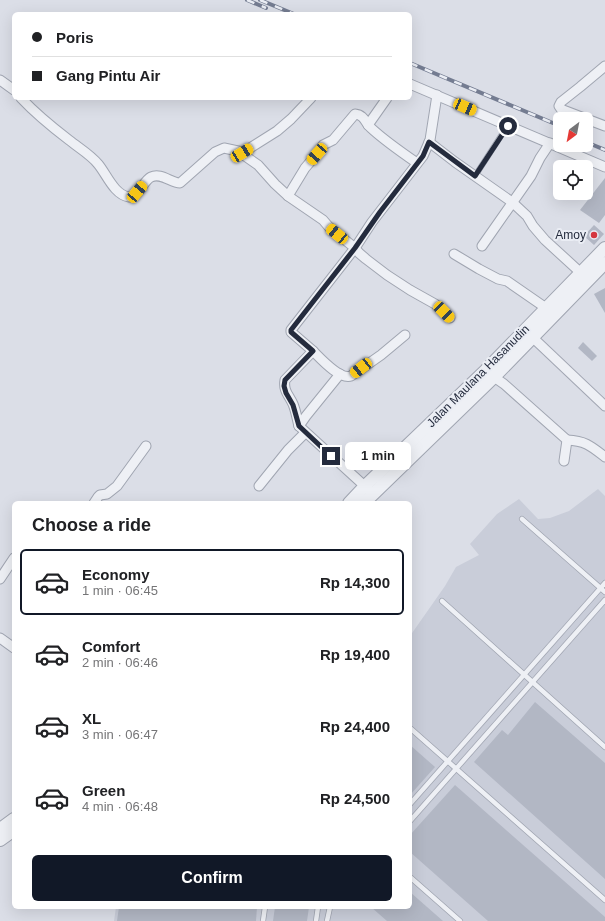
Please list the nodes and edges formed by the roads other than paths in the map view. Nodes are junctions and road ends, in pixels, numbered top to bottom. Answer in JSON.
{"nodes":[{"id":1,"x":605,"y":66,"type":"edge"},
{"id":2,"x":0,"y":80,"type":"edge"},
{"id":3,"x":412,"y":85,"type":"edge"},
{"id":4,"x":12,"y":89,"type":"edge"},
{"id":5,"x":437,"y":95,"type":"junction"},
{"id":6,"x":23,"y":100,"type":"edge"},
{"id":7,"x":309,"y":100,"type":"edge"},
{"id":8,"x":386,"y":100,"type":"edge"},
{"id":9,"x":368,"y":125,"type":"junction"},
{"id":10,"x":508,"y":126,"type":"junction"},
{"id":11,"x":605,"y":126,"type":"edge"},
{"id":12,"x":429,"y":142,"type":"junction"},
{"id":13,"x":550,"y":143,"type":"junction"},
{"id":14,"x":242,"y":153,"type":"junction"},
{"id":15,"x":417,"y":163,"type":"junction"},
{"id":16,"x":605,"y":167,"type":"edge"},
{"id":17,"x":475,"y":176,"type":"junction"},
{"id":18,"x":288,"y":196,"type":"junction"},
{"id":19,"x":512,"y":202,"type":"junction"},
{"id":20,"x":482,"y":246,"type":"dead end"},
{"id":21,"x":355,"y":248,"type":"junction"},
{"id":22,"x":605,"y":248,"type":"edge"},
{"id":23,"x":454,"y":254,"type":"dead end"},
{"id":24,"x":605,"y":263,"type":"edge"},
{"id":25,"x":581,"y":273,"type":"junction"},
{"id":26,"x":546,"y":308,"type":"junction"},
{"id":27,"x":450,"y":318,"type":"dead end"},
{"id":28,"x":405,"y":335,"type":"dead end"},
{"id":29,"x":534,"y":338,"type":"junction"},
{"id":30,"x":313,"y":351,"type":"junction"},
{"id":31,"x":340,"y":374,"type":"junction"},
{"id":32,"x":495,"y":377,"type":"junction"},
{"id":33,"x":605,"y":406,"type":"edge"},
{"id":34,"x":302,"y":430,"type":"junction"},
{"id":35,"x":567,"y":440,"type":"junction"},
{"id":36,"x":146,"y":446,"type":"dead end"},
{"id":37,"x":605,"y":457,"type":"edge"},
{"id":38,"x":564,"y":461,"type":"dead end"},
{"id":39,"x":259,"y":486,"type":"dead end"},
{"id":40,"x":369,"y":490,"type":"junction"},
{"id":41,"x":96,"y":501,"type":"edge"},
{"id":42,"x":352,"y":501,"type":"edge"},
{"id":43,"x":365,"y":501,"type":"edge"},
{"id":44,"x":522,"y":519,"type":"dead end"},
{"id":45,"x":12,"y":561,"type":"edge"},
{"id":46,"x":0,"y":578,"type":"edge"},
{"id":47,"x":605,"y":583,"type":"edge"},
{"id":48,"x":601,"y":588,"type":"junction"},
{"id":49,"x":605,"y":592,"type":"edge"},
{"id":50,"x":605,"y":600,"type":"edge"},
{"id":51,"x":442,"y":601,"type":"dead end"},
{"id":52,"x":0,"y":638,"type":"edge"},
{"id":53,"x":12,"y":647,"type":"edge"},
{"id":54,"x":524,"y":675,"type":"junction"},
{"id":55,"x":532,"y":682,"type":"junction"},
{"id":56,"x":412,"y":730,"type":"edge"},
{"id":57,"x":605,"y":747,"type":"edge"},
{"id":58,"x":448,"y":761,"type":"junction"},
{"id":59,"x":456,"y":768,"type":"junction"},
{"id":60,"x":412,"y":802,"type":"edge"},
{"id":61,"x":412,"y":819,"type":"edge"},
{"id":62,"x":12,"y":820,"type":"edge"},
{"id":63,"x":0,"y":829,"type":"edge"},
{"id":64,"x":12,"y":831,"type":"edge"},
{"id":65,"x":0,"y":840,"type":"edge"},
{"id":66,"x":412,"y":879,"type":"edge"},
{"id":67,"x":605,"y":900,"type":"edge"},
{"id":68,"x":265,"y":909,"type":"edge"},
{"id":69,"x":318,"y":909,"type":"edge"},
{"id":70,"x":330,"y":909,"type":"edge"},
{"id":71,"x":263,"y":921,"type":"edge"},
{"id":72,"x":316,"y":921,"type":"edge"},
{"id":73,"x":327,"y":921,"type":"edge"},
{"id":74,"x":460,"y":921,"type":"edge"}],
"edges":[{"from":1,"to":11,"type":"street"},
{"from":2,"to":4,"type":"street"},
{"from":3,"to":5,"type":"street"},
{"from":5,"to":10,"type":"street"},
{"from":5,"to":12,"type":"street"},
{"from":6,"to":14,"type":"street"},
{"from":7,"to":14,"type":"street"},
{"from":8,"to":9,"type":"street"},
{"from":9,"to":15,"type":"street"},
{"from":9,"to":18,"type":"street"},
{"from":10,"to":13,"type":"street"},
{"from":10,"to":17,"type":"lane"},
{"from":12,"to":15,"type":"street"},
{"from":12,"to":17,"type":"street"},
{"from":13,"to":16,"type":"street"},
{"from":13,"to":19,"type":"street"},
{"from":14,"to":18,"type":"street"},
{"from":15,"to":21,"type":"street"},
{"from":17,"to":19,"type":"street"},
{"from":18,"to":21,"type":"street"},
{"from":19,"to":20,"type":"street"},
{"from":19,"to":25,"type":"street"},
{"from":21,"to":27,"type":"street"},
{"from":21,"to":30,"type":"street"},
{"from":22,"to":25,"type":"street","name":"Jalan Maulana Hasanudin"},
{"from":23,"to":26,"type":"street"},
{"from":24,"to":29,"type":"street","name":"Jalan Maulana Hasanudin"},
{"from":25,"to":26,"type":"street","name":"Jalan Maulana Hasanudin"},
{"from":26,"to":29,"type":"street","name":"Jalan Maulana Hasanudin"},
{"from":28,"to":31,"type":"street"},
{"from":29,"to":32,"type":"street","name":"Jalan Maulana Hasanudin"},
{"from":29,"to":33,"type":"street"},
{"from":30,"to":31,"type":"street"},
{"from":30,"to":34,"type":"street"},
{"from":31,"to":34,"type":"street"},
{"from":32,"to":35,"type":"street"},
{"from":32,"to":40,"type":"street","name":"Jalan Maulana Hasanudin"},
{"from":34,"to":39,"type":"street"},
{"from":34,"to":40,"type":"street"},
{"from":35,"to":37,"type":"street"},
{"from":35,"to":38,"type":"street"},
{"from":36,"to":41,"type":"street"},
{"from":40,"to":42,"type":"street","name":"Jalan Maulana Hasanudin"},
{"from":40,"to":43,"type":"street","name":"Jalan Maulana Hasanudin"},
{"from":44,"to":48,"type":"lane"},
{"from":45,"to":46,"type":"street"},
{"from":47,"to":48,"type":"lane"},
{"from":48,"to":49,"type":"lane"},
{"from":48,"to":54,"type":"lane"},
{"from":50,"to":55,"type":"lane"},
{"from":51,"to":54,"type":"lane"},
{"from":52,"to":53,"type":"street"},
{"from":54,"to":55,"type":"lane"},
{"from":54,"to":58,"type":"lane"},
{"from":55,"to":57,"type":"lane"},
{"from":55,"to":59,"type":"lane"},
{"from":56,"to":58,"type":"lane"},
{"from":58,"to":59,"type":"lane"},
{"from":58,"to":60,"type":"lane"},
{"from":59,"to":61,"type":"lane"},
{"from":59,"to":67,"type":"lane"},
{"from":62,"to":63,"type":"street"},
{"from":64,"to":65,"type":"street"},
{"from":66,"to":74,"type":"lane"},
{"from":68,"to":71,"type":"lane"},
{"from":69,"to":72,"type":"lane"},
{"from":70,"to":73,"type":"lane"}]}
